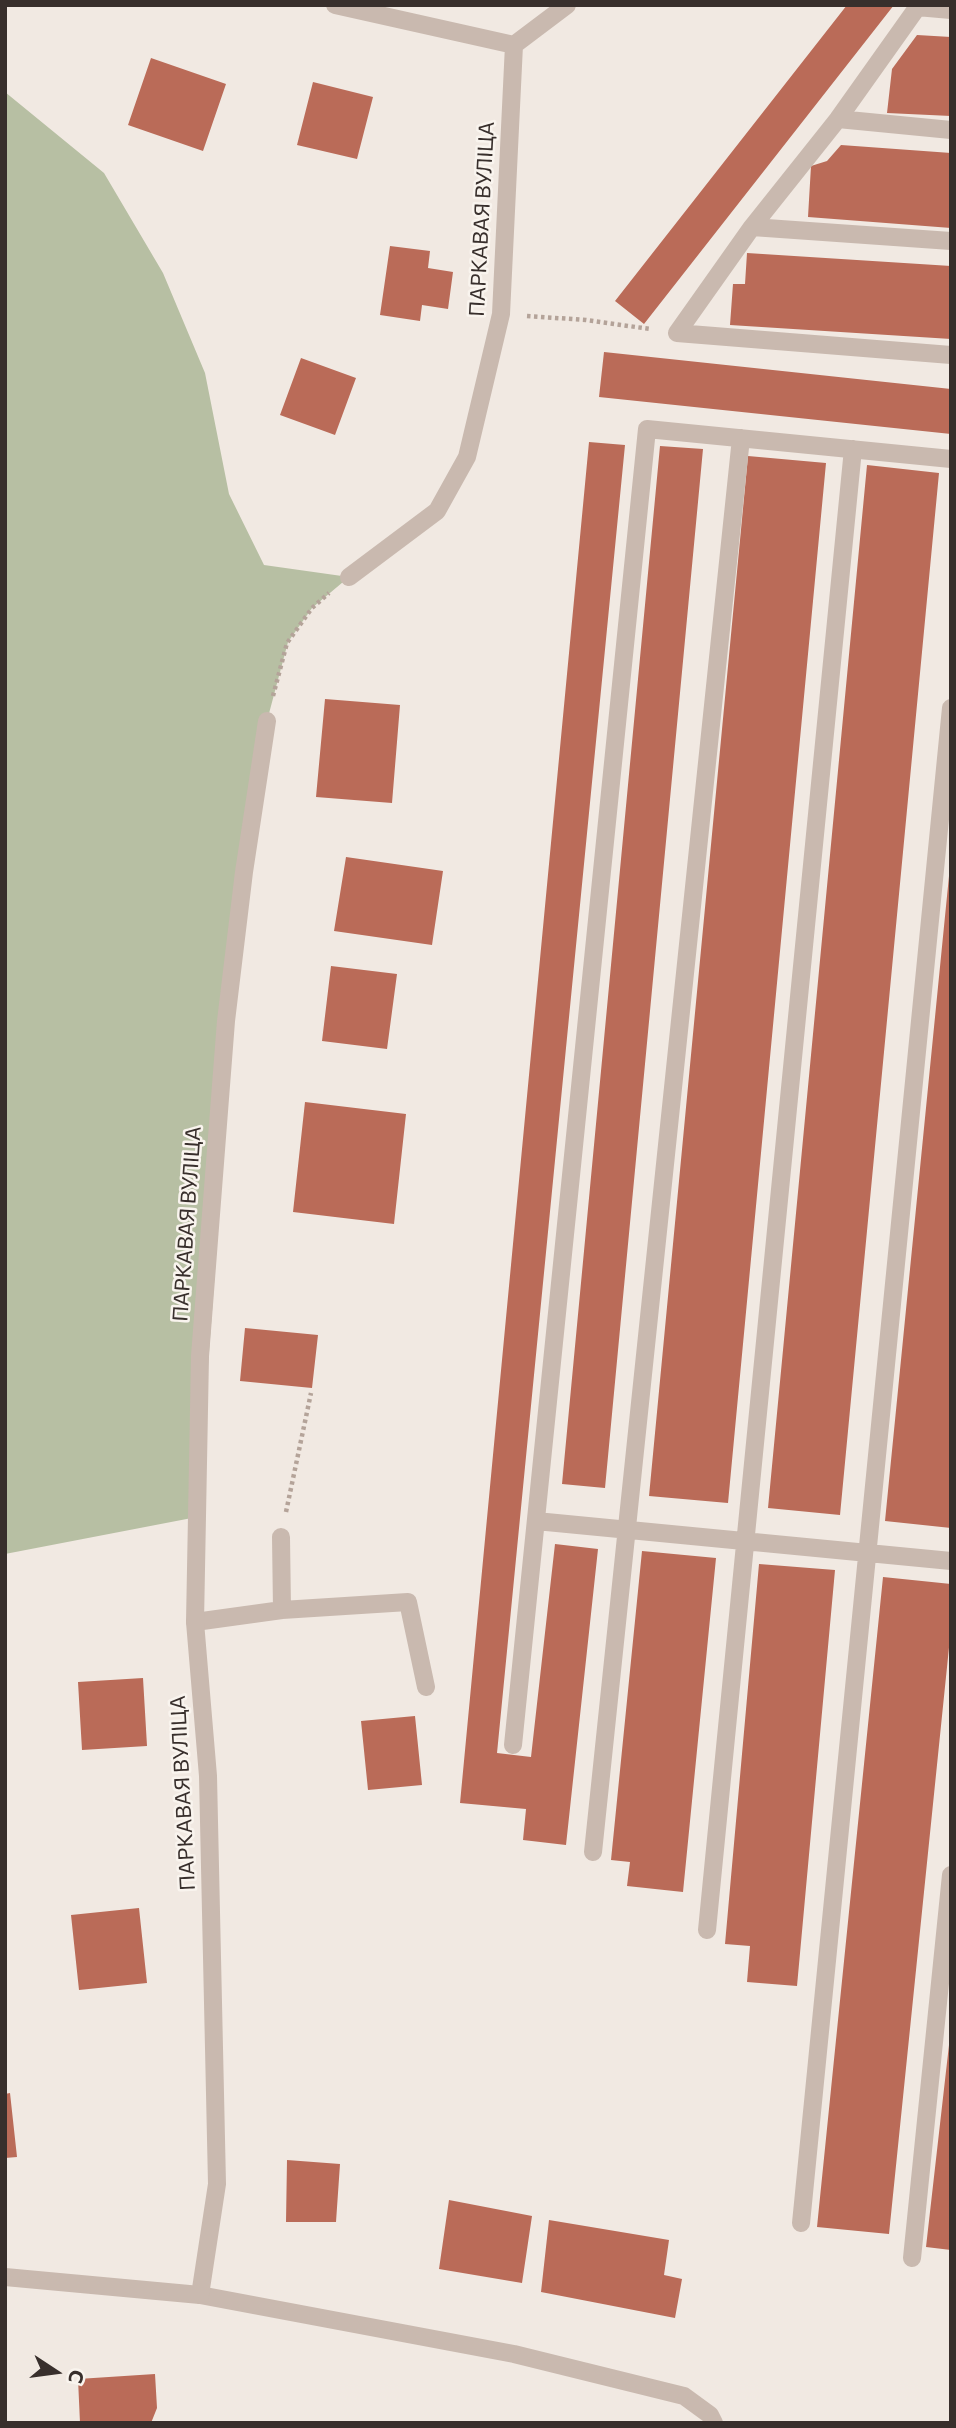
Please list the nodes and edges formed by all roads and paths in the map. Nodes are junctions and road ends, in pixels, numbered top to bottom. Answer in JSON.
{"nodes":[{"id":1,"x":334,"y":5,"type":"edge"},
{"id":2,"x":567,"y":5,"type":"edge"},
{"id":3,"x":918,"y":6,"type":"edge"},
{"id":4,"x":951,"y":10,"type":"edge"},
{"id":5,"x":514,"y":45,"type":"junction"},
{"id":6,"x":838,"y":119,"type":"junction"},
{"id":7,"x":951,"y":130,"type":"edge"},
{"id":8,"x":752,"y":227,"type":"junction"},
{"id":9,"x":951,"y":241,"type":"edge"},
{"id":10,"x":501,"y":314,"type":"junction"},
{"id":11,"x":677,"y":334,"type":"junction"},
{"id":12,"x":951,"y":355,"type":"edge"},
{"id":13,"x":741,"y":438,"type":"junction"},
{"id":14,"x":853,"y":449,"type":"junction"},
{"id":15,"x":951,"y":458,"type":"edge"},
{"id":16,"x":349,"y":578,"type":"joint"},
{"id":17,"x":951,"y":708,"type":"edge"},
{"id":18,"x":267,"y":721,"type":"joint"},
{"id":19,"x":311,"y":1393,"type":"dead end"},
{"id":20,"x":537,"y":1521,"type":"junction"},
{"id":21,"x":626,"y":1530,"type":"junction"},
{"id":22,"x":281,"y":1537,"type":"joint"},
{"id":23,"x":746,"y":1541,"type":"junction"},
{"id":24,"x":867,"y":1553,"type":"junction"},
{"id":25,"x":951,"y":1561,"type":"edge"},
{"id":26,"x":282,"y":1609,"type":"junction"},
{"id":27,"x":195,"y":1622,"type":"junction"},
{"id":28,"x":426,"y":1687,"type":"dead end"},
{"id":29,"x":513,"y":1745,"type":"dead end"},
{"id":30,"x":593,"y":1852,"type":"dead end"},
{"id":31,"x":951,"y":1875,"type":"edge"},
{"id":32,"x":707,"y":1930,"type":"dead end"},
{"id":33,"x":801,"y":2223,"type":"dead end"},
{"id":34,"x":912,"y":2258,"type":"dead end"},
{"id":35,"x":5,"y":2277,"type":"edge"},
{"id":36,"x":200,"y":2295,"type":"junction"},
{"id":37,"x":714,"y":2423,"type":"edge"}],
"edges":[{"from":1,"to":5,"type":"street"},
{"from":2,"to":5,"type":"street"},
{"from":3,"to":4,"type":"street"},
{"from":3,"to":6,"type":"street"},
{"from":5,"to":10,"type":"street","name":"ПАРКАВАЯ ВУЛІЦА"},
{"from":6,"to":7,"type":"street"},
{"from":6,"to":8,"type":"street"},
{"from":8,"to":9,"type":"street"},
{"from":8,"to":11,"type":"street"},
{"from":10,"to":11,"type":"path"},
{"from":10,"to":16,"type":"street","name":"ПАРКАВАЯ ВУЛІЦА"},
{"from":11,"to":12,"type":"street"},
{"from":13,"to":14,"type":"street"},
{"from":13,"to":20,"type":"street"},
{"from":13,"to":21,"type":"street"},
{"from":14,"to":15,"type":"street"},
{"from":14,"to":23,"type":"street"},
{"from":16,"to":18,"type":"path"},
{"from":17,"to":24,"type":"street"},
{"from":18,"to":27,"type":"street","name":"ПАРКАВАЯ ВУЛІЦА"},
{"from":19,"to":22,"type":"path"},
{"from":20,"to":21,"type":"street"},
{"from":20,"to":29,"type":"street"},
{"from":21,"to":23,"type":"street"},
{"from":21,"to":30,"type":"street"},
{"from":22,"to":26,"type":"street"},
{"from":23,"to":24,"type":"street"},
{"from":23,"to":32,"type":"street"},
{"from":24,"to":25,"type":"street"},
{"from":24,"to":33,"type":"street"},
{"from":26,"to":27,"type":"street"},
{"from":26,"to":28,"type":"street"},
{"from":27,"to":36,"type":"street","name":"ПАРКАВАЯ ВУЛІЦА"},
{"from":31,"to":34,"type":"street"},
{"from":35,"to":36,"type":"street"},
{"from":36,"to":37,"type":"street"}]}
